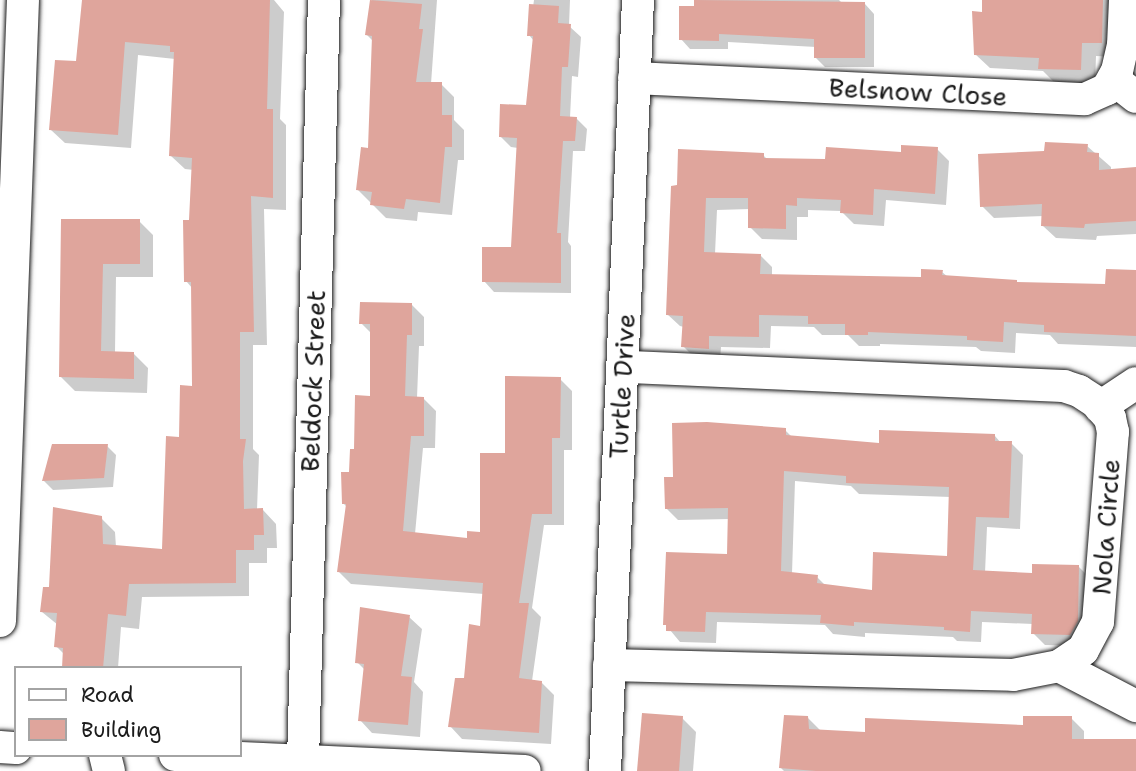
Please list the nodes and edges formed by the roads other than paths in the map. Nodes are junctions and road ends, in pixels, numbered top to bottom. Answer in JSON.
{"nodes":[{"id":1,"x":23,"y":0,"type":"edge"},
{"id":2,"x":324,"y":0,"type":"edge"},
{"id":3,"x":638,"y":0,"type":"edge"},
{"id":4,"x":1125,"y":0,"type":"edge"},
{"id":5,"x":634,"y":78,"type":"junction"},
{"id":6,"x":1124,"y":88,"type":"edge"},
{"id":7,"x":623,"y":367,"type":"junction"},
{"id":8,"x":1136,"y":383,"type":"edge"},
{"id":9,"x":1100,"y":407,"type":"junction"},
{"id":10,"x":0,"y":621,"type":"edge"},
{"id":11,"x":609,"y":666,"type":"junction"},
{"id":12,"x":1059,"y":666,"type":"junction"},
{"id":13,"x":1136,"y":706,"type":"edge"},
{"id":14,"x":218,"y":757,"type":"edge"},
{"id":15,"x":303,"y":761,"type":"junction"},
{"id":16,"x":525,"y":771,"type":"edge"},
{"id":17,"x":604,"y":771,"type":"edge"}],
"edges":[{"from":1,"to":10,"type":"street"},
{"from":2,"to":15,"type":"street","name":"Beldock Street"},
{"from":3,"to":5,"type":"street","name":"Turtle Drive"},
{"from":4,"to":6,"type":"street","name":"Belsnow Close"},
{"from":5,"to":6,"type":"street","name":"Belsnow Close"},
{"from":5,"to":7,"type":"street","name":"Turtle Drive"},
{"from":7,"to":9,"type":"street"},
{"from":7,"to":11,"type":"street","name":"Turtle Drive"},
{"from":8,"to":9,"type":"street"},
{"from":9,"to":12,"type":"street","name":"Nola Circle"},
{"from":11,"to":12,"type":"street","name":"Nola Circle"},
{"from":11,"to":17,"type":"street","name":"Turtle Drive"},
{"from":12,"to":13,"type":"street"},
{"from":14,"to":15,"type":"street"},
{"from":15,"to":16,"type":"street"}]}
